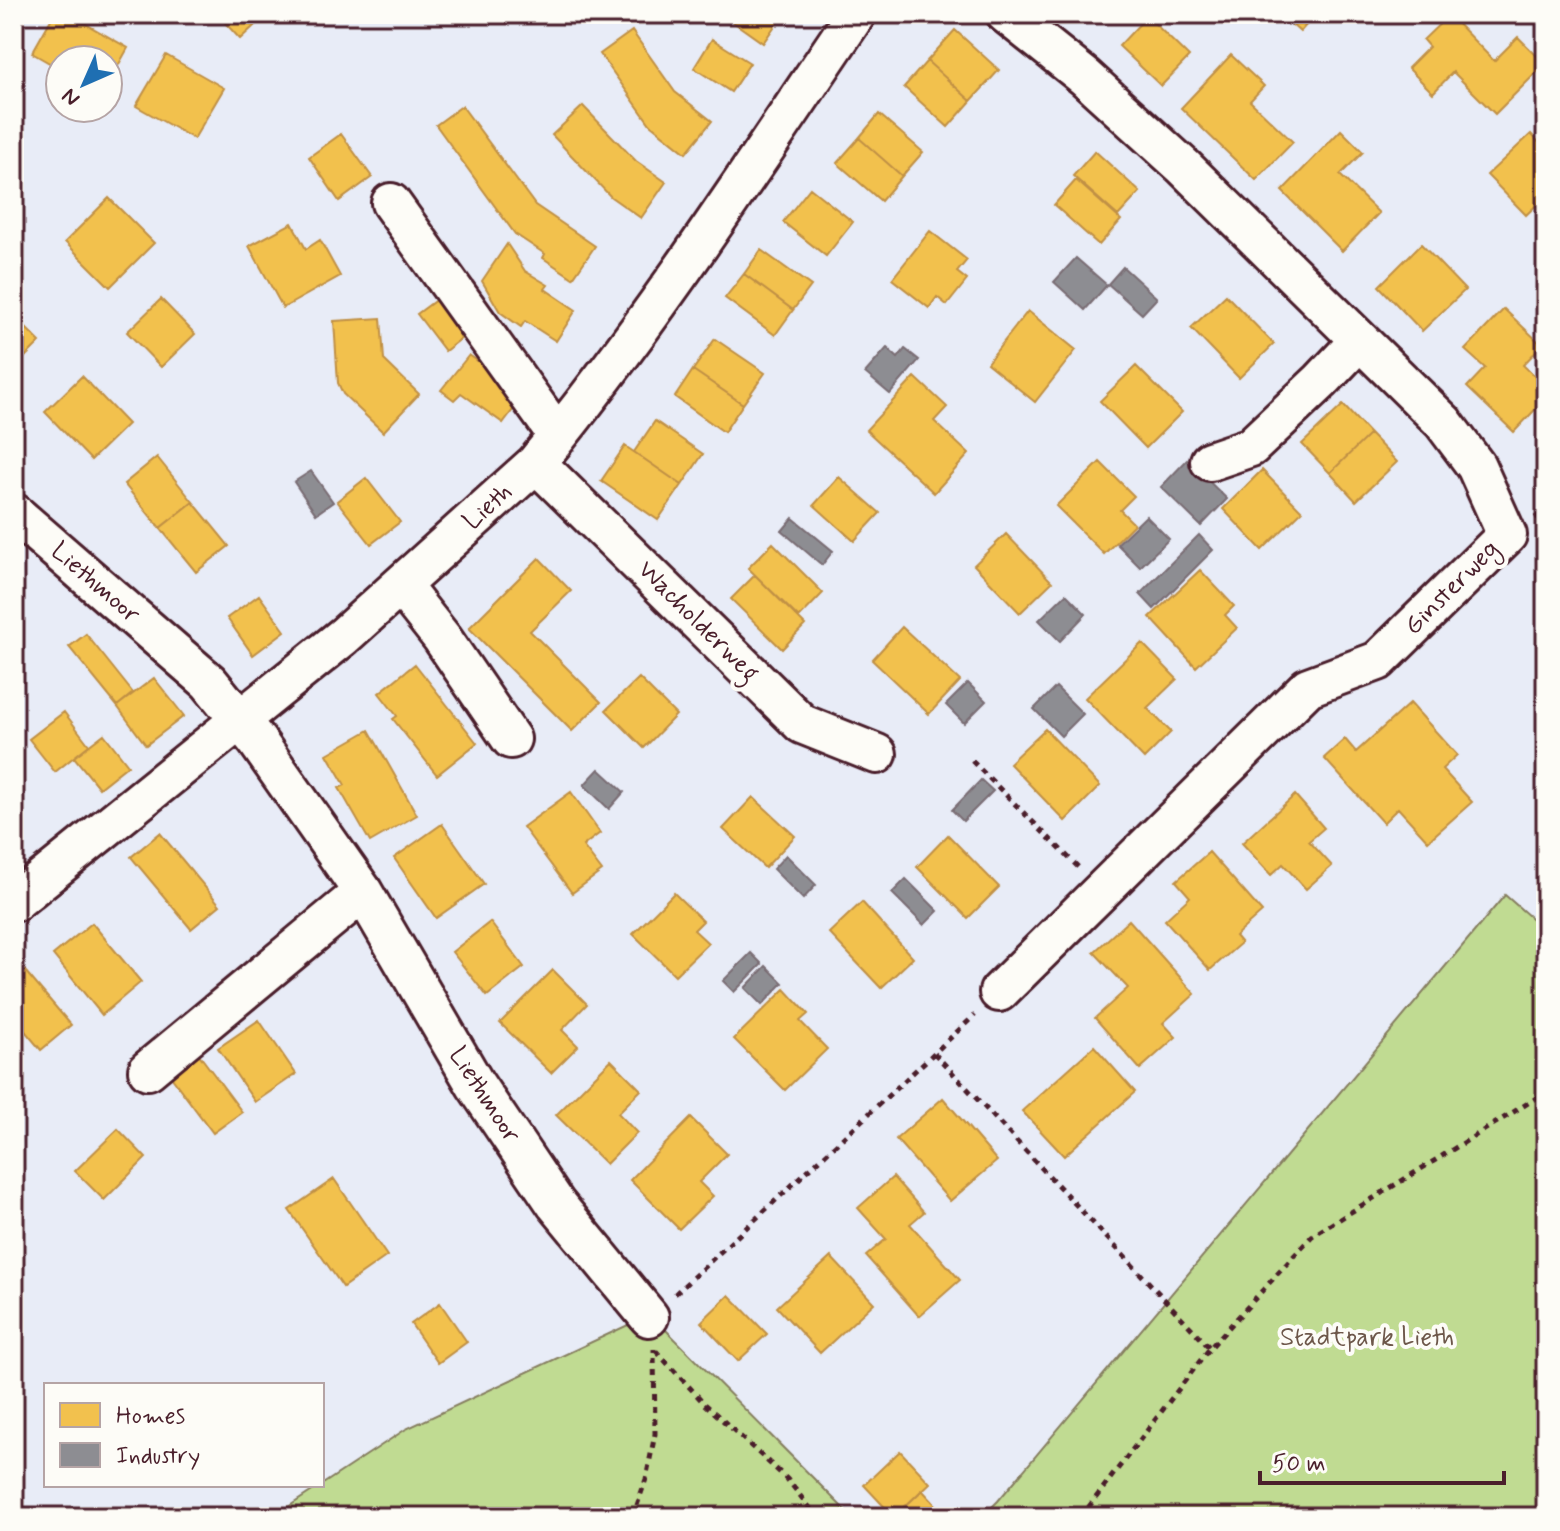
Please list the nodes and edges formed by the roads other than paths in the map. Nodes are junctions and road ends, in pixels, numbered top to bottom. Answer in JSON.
{"nodes":[{"id":1,"x":856,"y":14,"type":"edge"},
{"id":2,"x":1006,"y":14,"type":"edge"},
{"id":3,"x":391,"y":203,"type":"dead end"},
{"id":4,"x":1359,"y":341,"type":"junction"},
{"id":5,"x":547,"y":450,"type":"junction"},
{"id":6,"x":1210,"y":461,"type":"dead end"},
{"id":7,"x":14,"y":513,"type":"edge"},
{"id":8,"x":401,"y":586,"type":"junction"},
{"id":9,"x":241,"y":721,"type":"junction"},
{"id":10,"x":511,"y":739,"type":"dead end"},
{"id":11,"x":877,"y":754,"type":"dead end"},
{"id":12,"x":363,"y":892,"type":"junction"},
{"id":13,"x":14,"y":902,"type":"edge"},
{"id":14,"x":999,"y":992,"type":"road end"},
{"id":15,"x":148,"y":1070,"type":"dead end"},
{"id":16,"x":652,"y":1333,"type":"road end"}],
"edges":[{"from":1,"to":5,"type":"street","name":"Lieth"},
{"from":2,"to":4,"type":"street","name":"Ginsterweg"},
{"from":3,"to":5,"type":"street","name":"Wacholderweg"},
{"from":4,"to":6,"type":"street"},
{"from":4,"to":14,"type":"street","name":"Ginsterweg"},
{"from":5,"to":8,"type":"street","name":"Lieth"},
{"from":5,"to":11,"type":"street","name":"Wacholderweg"},
{"from":7,"to":9,"type":"street","name":"Liethmoor"},
{"from":8,"to":9,"type":"street","name":"Lieth"},
{"from":8,"to":10,"type":"street"},
{"from":9,"to":12,"type":"street","name":"Liethmoor"},
{"from":9,"to":13,"type":"street","name":"Lieth"},
{"from":12,"to":15,"type":"street"},
{"from":12,"to":16,"type":"street","name":"Liethmoor"}]}
